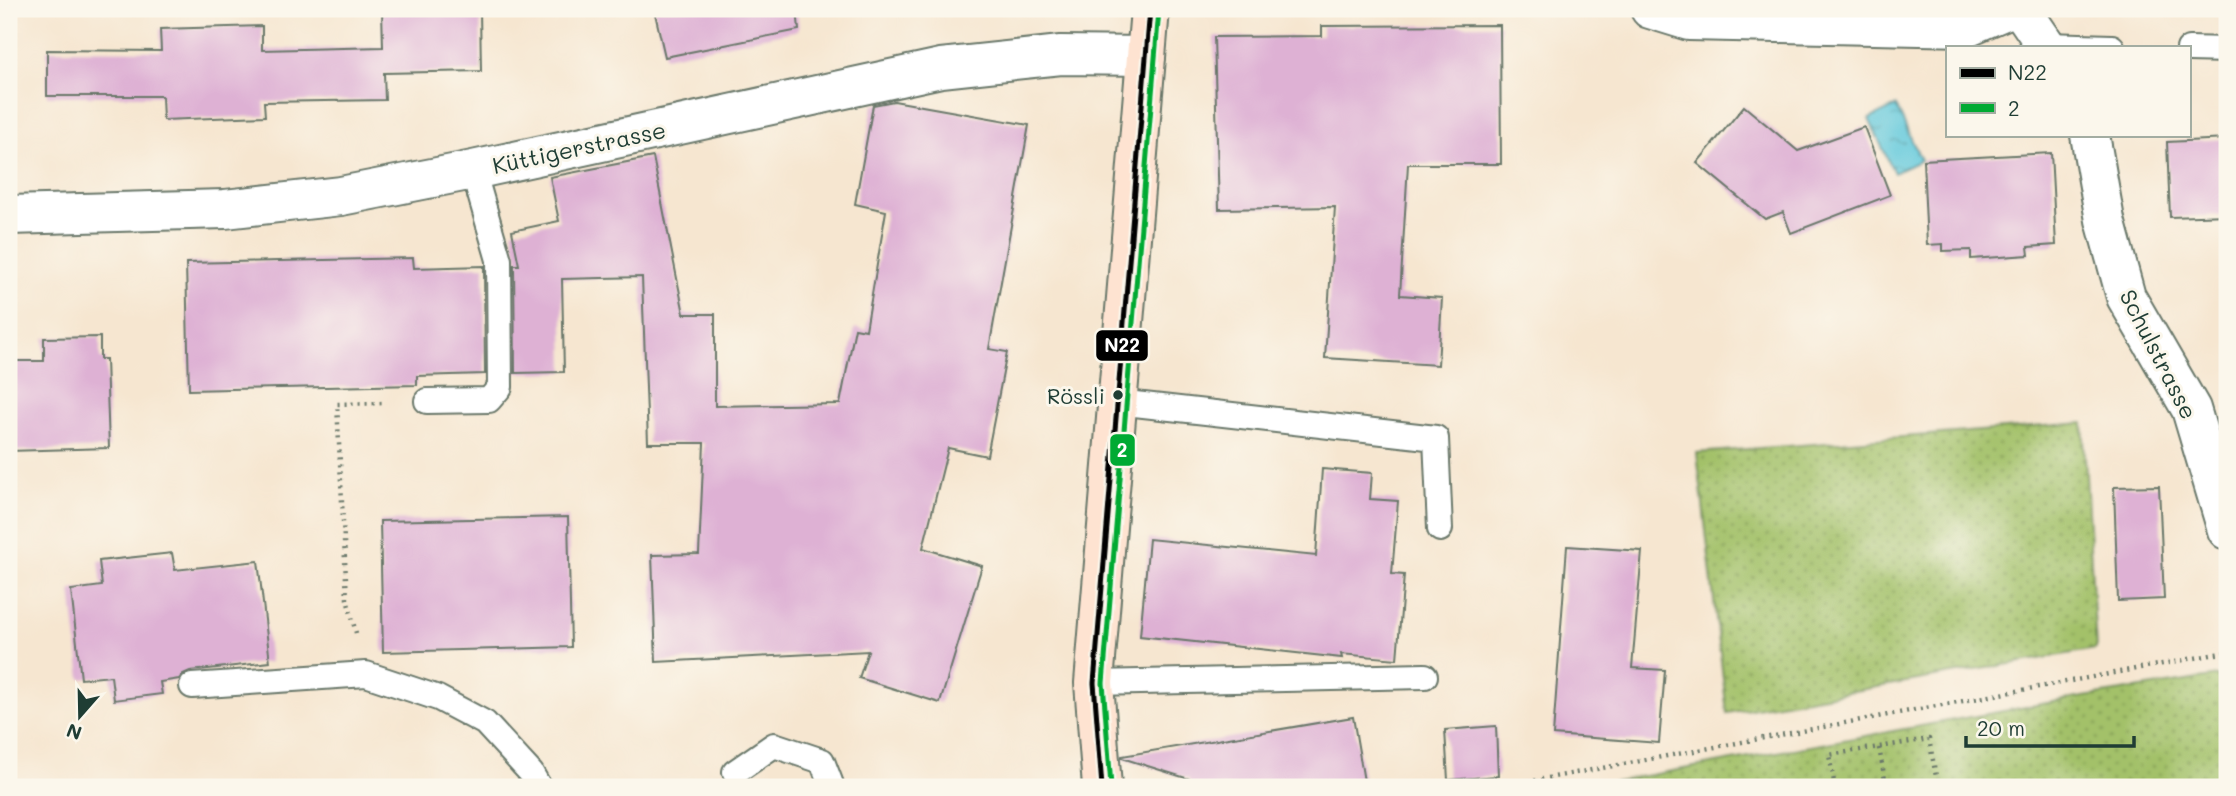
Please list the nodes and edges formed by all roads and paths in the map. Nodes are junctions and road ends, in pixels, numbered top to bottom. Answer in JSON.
{"nodes":[{"id":1,"x":1150,"y":9,"type":"edge"},
{"id":2,"x":1650,"y":9,"type":"edge"},
{"id":3,"x":2008,"y":9,"type":"edge"},
{"id":4,"x":2021,"y":9,"type":"edge"},
{"id":5,"x":2046,"y":46,"type":"edge"},
{"id":6,"x":2047,"y":46,"type":"edge"},
{"id":7,"x":2190,"y":49,"type":"edge"},
{"id":8,"x":2227,"y":50,"type":"edge"},
{"id":9,"x":1146,"y":57,"type":"junction"},
{"id":10,"x":2090,"y":136,"type":"edge"},
{"id":11,"x":473,"y":170,"type":"junction"},
{"id":12,"x":9,"y":215,"type":"edge"},
{"id":13,"x":427,"y":401,"type":"joint"},
{"id":14,"x":1117,"y":402,"type":"junction"},
{"id":15,"x":1440,"y":529,"type":"dead end"},
{"id":16,"x":2227,"y":530,"type":"edge"},
{"id":17,"x":2227,"y":652,"type":"edge"},
{"id":18,"x":366,"y":674,"type":"junction"},
{"id":19,"x":1425,"y":676,"type":"dead end"},
{"id":20,"x":1094,"y":683,"type":"junction"},
{"id":21,"x":192,"y":687,"type":"dead end"},
{"id":22,"x":1878,"y":747,"type":"junction"},
{"id":23,"x":735,"y":772,"type":"dead end"},
{"id":24,"x":1886,"y":785,"type":"junction"},
{"id":25,"x":1937,"y":786,"type":"edge"},
{"id":26,"x":539,"y":787,"type":"edge"},
{"id":27,"x":832,"y":787,"type":"edge"},
{"id":28,"x":1102,"y":787,"type":"edge"},
{"id":29,"x":1500,"y":787,"type":"edge"},
{"id":30,"x":1835,"y":787,"type":"edge"},
{"id":31,"x":1880,"y":787,"type":"edge"},
{"id":32,"x":1895,"y":787,"type":"edge"},
{"id":33,"x":1928,"y":787,"type":"edge"}],
"edges":[{"from":1,"to":9,"type":"main road"},
{"from":2,"to":3,"type":"street"},
{"from":4,"to":5,"type":"street"},
{"from":4,"to":6,"type":"lane"},
{"from":7,"to":8,"type":"lane"},
{"from":9,"to":11,"type":"street","name":"Küttigerstrasse"},
{"from":9,"to":14,"type":"main road"},
{"from":10,"to":16,"type":"street","name":"Schulstrasse"},
{"from":11,"to":12,"type":"street","name":"Küttigerstrasse"},
{"from":11,"to":13,"type":"lane"},
{"from":13,"to":18,"type":"path"},
{"from":14,"to":15,"type":"lane"},
{"from":14,"to":20,"type":"main road"},
{"from":17,"to":29,"type":"path"},
{"from":18,"to":21,"type":"lane"},
{"from":18,"to":26,"type":"lane"},
{"from":19,"to":20,"type":"lane"},
{"from":20,"to":28,"type":"main road"},
{"from":22,"to":24,"type":"path"},
{"from":22,"to":25,"type":"path"},
{"from":22,"to":30,"type":"path"},
{"from":23,"to":27,"type":"lane"},
{"from":24,"to":31,"type":"path"},
{"from":24,"to":32,"type":"path"},
{"from":25,"to":33,"type":"path"}]}
